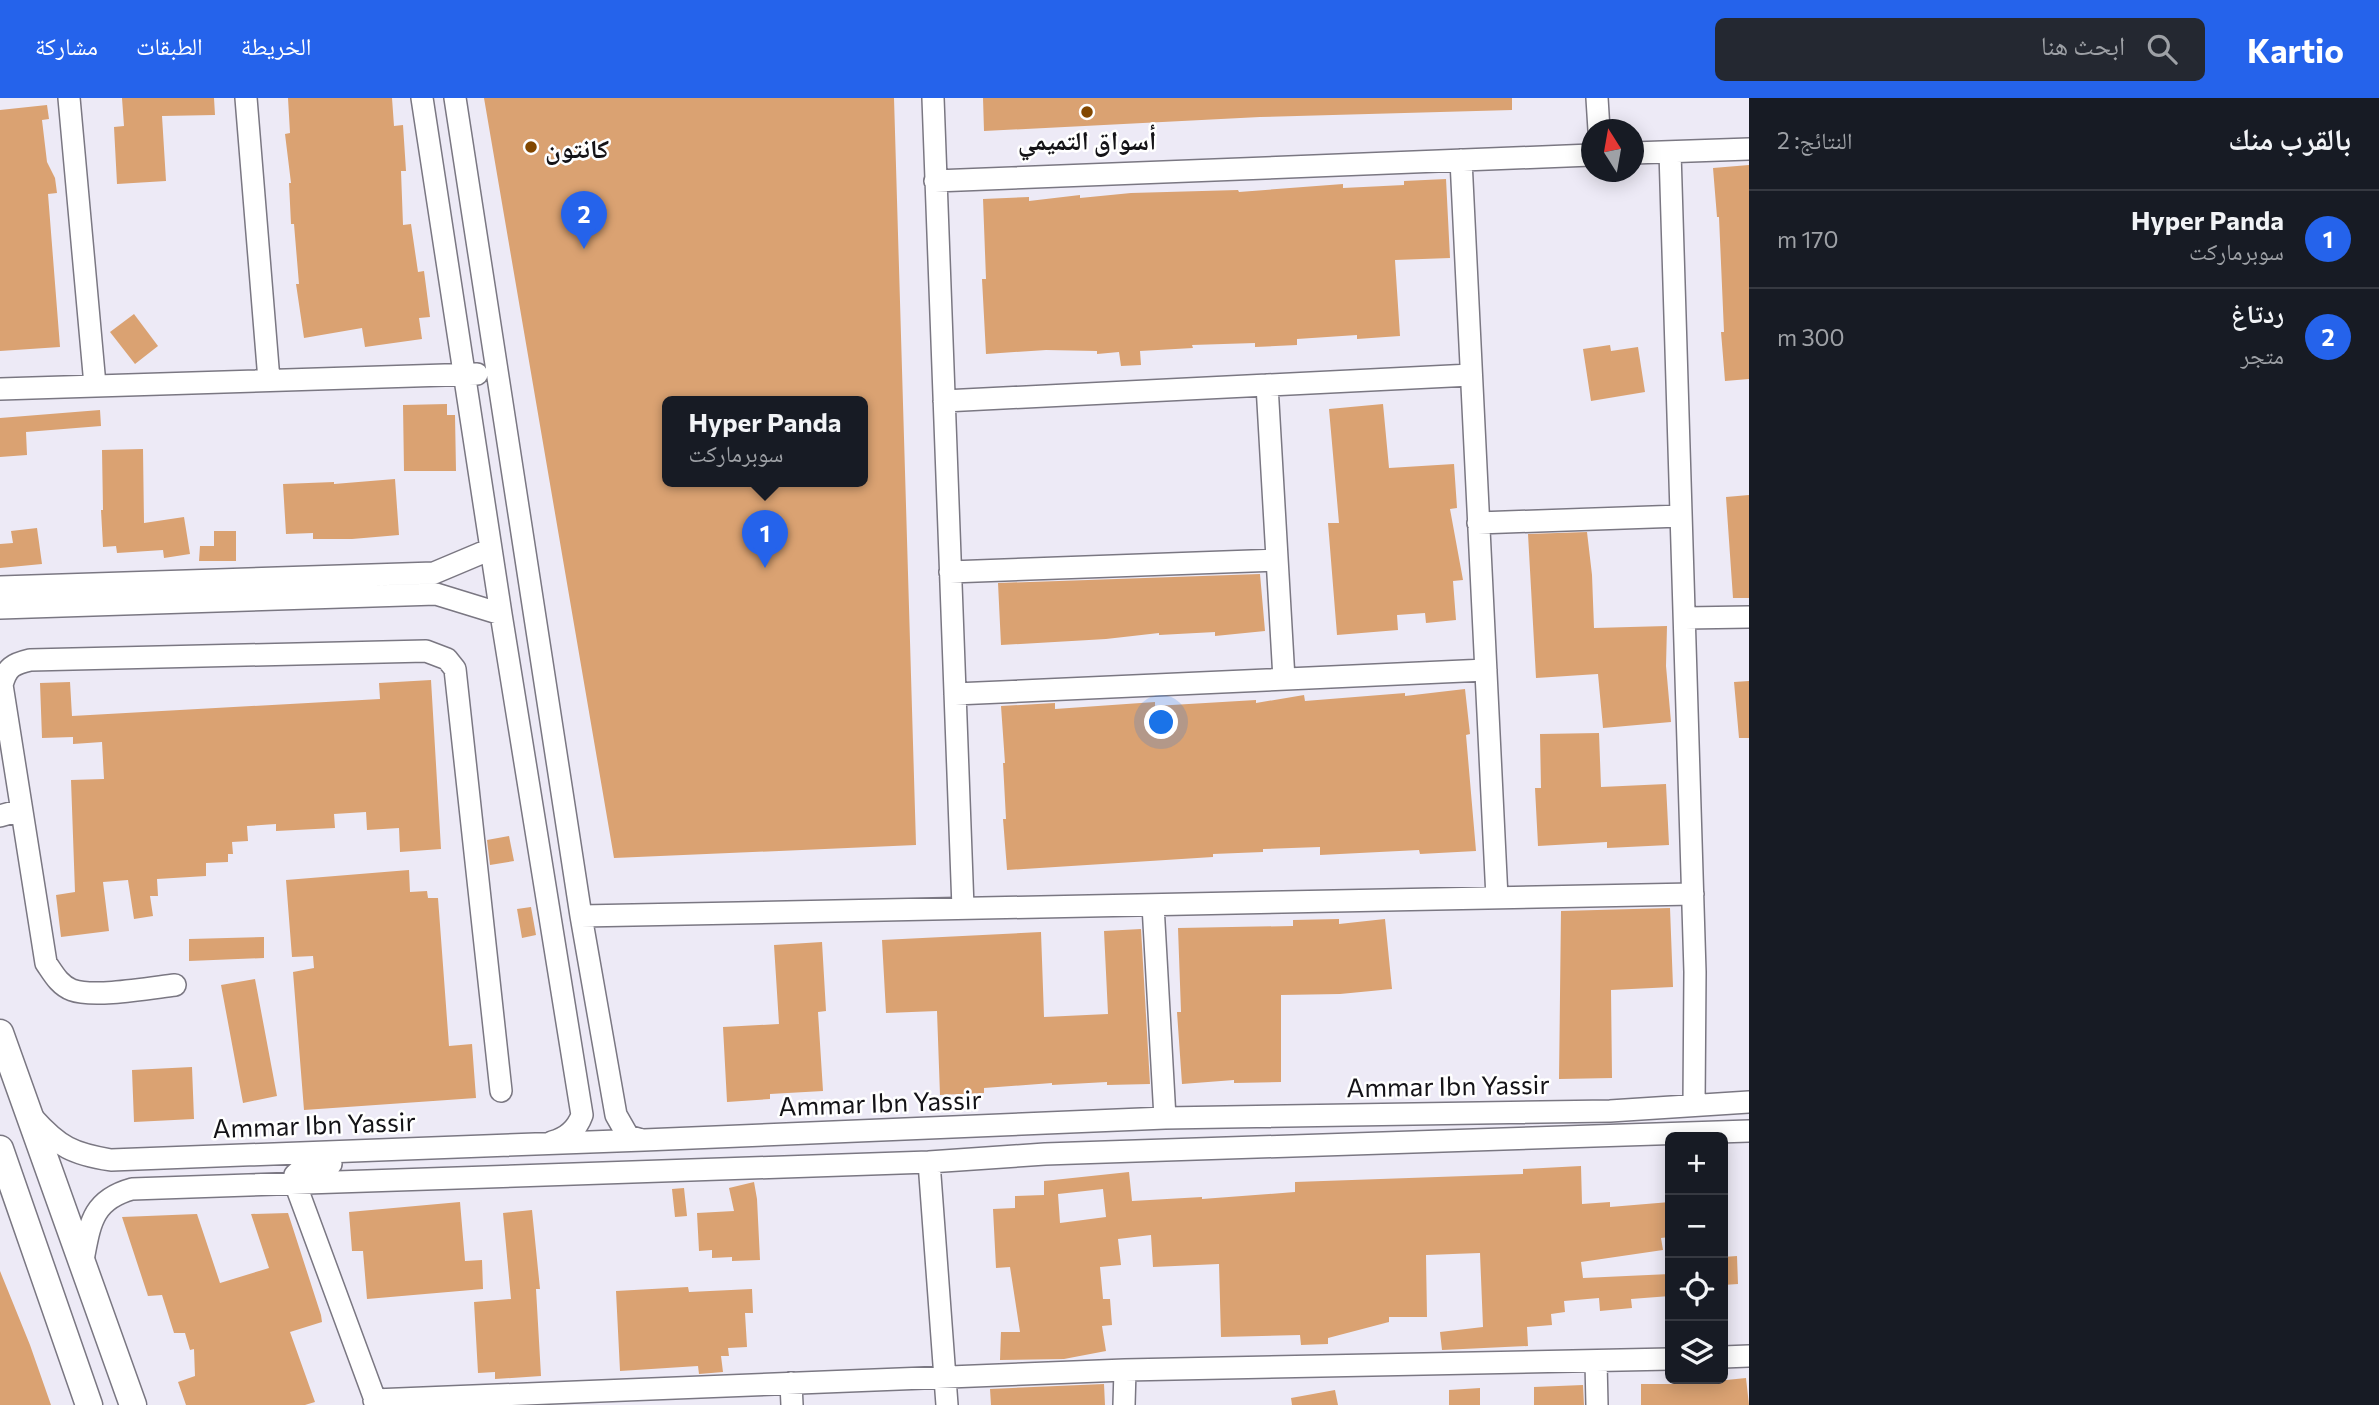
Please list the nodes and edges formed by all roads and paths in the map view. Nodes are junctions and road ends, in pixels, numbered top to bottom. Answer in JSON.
{"nodes":[{"id":1,"x":69,"y":98,"type":"edge"},
{"id":2,"x":246,"y":98,"type":"edge"},
{"id":3,"x":422,"y":98,"type":"edge"},
{"id":4,"x":455,"y":98,"type":"edge"},
{"id":5,"x":933,"y":98,"type":"edge"},
{"id":6,"x":1598,"y":98,"type":"edge"},
{"id":7,"x":1599,"y":119,"type":"edge"},
{"id":8,"x":1749,"y":149,"type":"edge"},
{"id":9,"x":1670,"y":152,"type":"junction"},
{"id":10,"x":1644,"y":153,"type":"edge"},
{"id":11,"x":1581,"y":155,"type":"edge"},
{"id":12,"x":1461,"y":160,"type":"junction"},
{"id":13,"x":935,"y":181,"type":"junction"},
{"id":14,"x":497,"y":373,"type":"junction"},
{"id":15,"x":466,"y":375,"type":"junction"},
{"id":16,"x":1471,"y":375,"type":"junction"},
{"id":17,"x":269,"y":380,"type":"junction"},
{"id":18,"x":95,"y":384,"type":"junction"},
{"id":19,"x":1266,"y":385,"type":"junction"},
{"id":20,"x":0,"y":389,"type":"edge"},
{"id":21,"x":944,"y":401,"type":"junction"},
{"id":22,"x":1681,"y":516,"type":"junction"},
{"id":23,"x":1478,"y":523,"type":"junction"},
{"id":24,"x":491,"y":549,"type":"junction"},
{"id":25,"x":1277,"y":560,"type":"junction"},
{"id":26,"x":950,"y":572,"type":"junction"},
{"id":27,"x":0,"y":587,"type":"edge"},
{"id":28,"x":0,"y":608,"type":"edge"},
{"id":29,"x":501,"y":614,"type":"junction"},
{"id":30,"x":1749,"y":617,"type":"edge"},
{"id":31,"x":1685,"y":618,"type":"junction"},
{"id":32,"x":1486,"y":670,"type":"junction"},
{"id":33,"x":1284,"y":679,"type":"junction"},
{"id":34,"x":955,"y":694,"type":"junction"},
{"id":35,"x":8,"y":779,"type":"edge"},
{"id":36,"x":21,"y":810,"type":"junction"},
{"id":37,"x":0,"y":816,"type":"edge"},
{"id":38,"x":1693,"y":894,"type":"junction"},
{"id":39,"x":1497,"y":898,"type":"junction"},
{"id":40,"x":1153,"y":905,"type":"junction"},
{"id":41,"x":963,"y":908,"type":"junction"},
{"id":42,"x":580,"y":916,"type":"junction"},
{"id":43,"x":175,"y":985,"type":"dead end"},
{"id":44,"x":0,"y":1033,"type":"edge"},
{"id":45,"x":501,"y":1091,"type":"dead end"},
{"id":46,"x":1749,"y":1102,"type":"edge"},
{"id":47,"x":1694,"y":1105,"type":"junction"},
{"id":48,"x":29,"y":1114,"type":"junction"},
{"id":49,"x":1165,"y":1118,"type":"junction"},
{"id":50,"x":1749,"y":1131,"type":"edge"},
{"id":51,"x":644,"y":1140,"type":"junction"},
{"id":52,"x":548,"y":1143,"type":"junction"},
{"id":53,"x":458,"y":1147,"type":"junction"},
{"id":54,"x":0,"y":1149,"type":"edge"},
{"id":55,"x":929,"y":1163,"type":"junction"},
{"id":56,"x":295,"y":1183,"type":"junction"},
{"id":57,"x":83,"y":1261,"type":"junction"},
{"id":58,"x":1749,"y":1356,"type":"edge"},
{"id":59,"x":1728,"y":1357,"type":"edge"},
{"id":60,"x":1665,"y":1359,"type":"edge"},
{"id":61,"x":1596,"y":1362,"type":"junction"},
{"id":62,"x":1125,"y":1370,"type":"junction"},
{"id":63,"x":945,"y":1377,"type":"junction"},
{"id":64,"x":791,"y":1382,"type":"junction"},
{"id":65,"x":376,"y":1403,"type":"edge"},
{"id":66,"x":89,"y":1405,"type":"edge"},
{"id":67,"x":133,"y":1405,"type":"edge"},
{"id":68,"x":792,"y":1405,"type":"edge"},
{"id":69,"x":947,"y":1405,"type":"edge"},
{"id":70,"x":1124,"y":1405,"type":"edge"},
{"id":71,"x":1597,"y":1405,"type":"edge"}],
"edges":[{"from":1,"to":18,"type":"street"},
{"from":2,"to":17,"type":"street"},
{"from":3,"to":15,"type":"street"},
{"from":4,"to":14,"type":"street"},
{"from":5,"to":13,"type":"street"},
{"from":6,"to":7,"type":"street"},
{"from":8,"to":9,"type":"street"},
{"from":9,"to":10,"type":"street"},
{"from":9,"to":22,"type":"street"},
{"from":11,"to":12,"type":"street"},
{"from":12,"to":13,"type":"street"},
{"from":12,"to":16,"type":"street"},
{"from":13,"to":21,"type":"street"},
{"from":14,"to":15,"type":"street"},
{"from":14,"to":42,"type":"street"},
{"from":15,"to":17,"type":"street"},
{"from":15,"to":24,"type":"street"},
{"from":16,"to":19,"type":"street"},
{"from":16,"to":23,"type":"street"},
{"from":17,"to":18,"type":"street"},
{"from":18,"to":20,"type":"street"},
{"from":19,"to":21,"type":"street"},
{"from":19,"to":25,"type":"street"},
{"from":21,"to":26,"type":"street"},
{"from":22,"to":23,"type":"street"},
{"from":22,"to":31,"type":"street"},
{"from":23,"to":32,"type":"street"},
{"from":24,"to":27,"type":"street"},
{"from":24,"to":29,"type":"street"},
{"from":25,"to":26,"type":"street"},
{"from":25,"to":33,"type":"street"},
{"from":26,"to":34,"type":"street"},
{"from":28,"to":29,"type":"street"},
{"from":29,"to":52,"type":"street"},
{"from":30,"to":31,"type":"street"},
{"from":31,"to":38,"type":"street"},
{"from":32,"to":33,"type":"street"},
{"from":32,"to":39,"type":"street"},
{"from":33,"to":34,"type":"street"},
{"from":34,"to":41,"type":"street"},
{"from":35,"to":36,"type":"street"},
{"from":35,"to":45,"type":"street"},
{"from":36,"to":37,"type":"street"},
{"from":36,"to":43,"type":"street"},
{"from":38,"to":39,"type":"street"},
{"from":38,"to":47,"type":"street"},
{"from":39,"to":40,"type":"street"},
{"from":40,"to":41,"type":"street"},
{"from":40,"to":49,"type":"street"},
{"from":41,"to":42,"type":"street"},
{"from":42,"to":51,"type":"street"},
{"from":44,"to":48,"type":"main road"},
{"from":46,"to":47,"type":"street","name":"Ammar Ibn Yassir"},
{"from":47,"to":49,"type":"street","name":"Ammar Ibn Yassir"},
{"from":48,"to":53,"type":"street","name":"Ammar Ibn Yassir"},
{"from":48,"to":57,"type":"main road"},
{"from":49,"to":51,"type":"street","name":"Ammar Ibn Yassir"},
{"from":50,"to":55,"type":"street","name":"Ammar Ibn Yassir"},
{"from":51,"to":52,"type":"street","name":"Ammar Ibn Yassir"},
{"from":52,"to":53,"type":"street","name":"Ammar Ibn Yassir"},
{"from":53,"to":56,"type":"street"},
{"from":54,"to":66,"type":"main road"},
{"from":55,"to":56,"type":"street","name":"Ammar Ibn Yassir"},
{"from":55,"to":63,"type":"street"},
{"from":56,"to":57,"type":"street","name":"Ammar Ibn Yassir"},
{"from":56,"to":65,"type":"street"},
{"from":57,"to":67,"type":"main road"},
{"from":58,"to":59,"type":"street"},
{"from":60,"to":61,"type":"street"},
{"from":61,"to":62,"type":"street"},
{"from":61,"to":71,"type":"street"},
{"from":62,"to":63,"type":"street"},
{"from":62,"to":70,"type":"street"},
{"from":63,"to":64,"type":"street"},
{"from":63,"to":69,"type":"street"},
{"from":64,"to":65,"type":"street"},
{"from":64,"to":68,"type":"street"}]}
